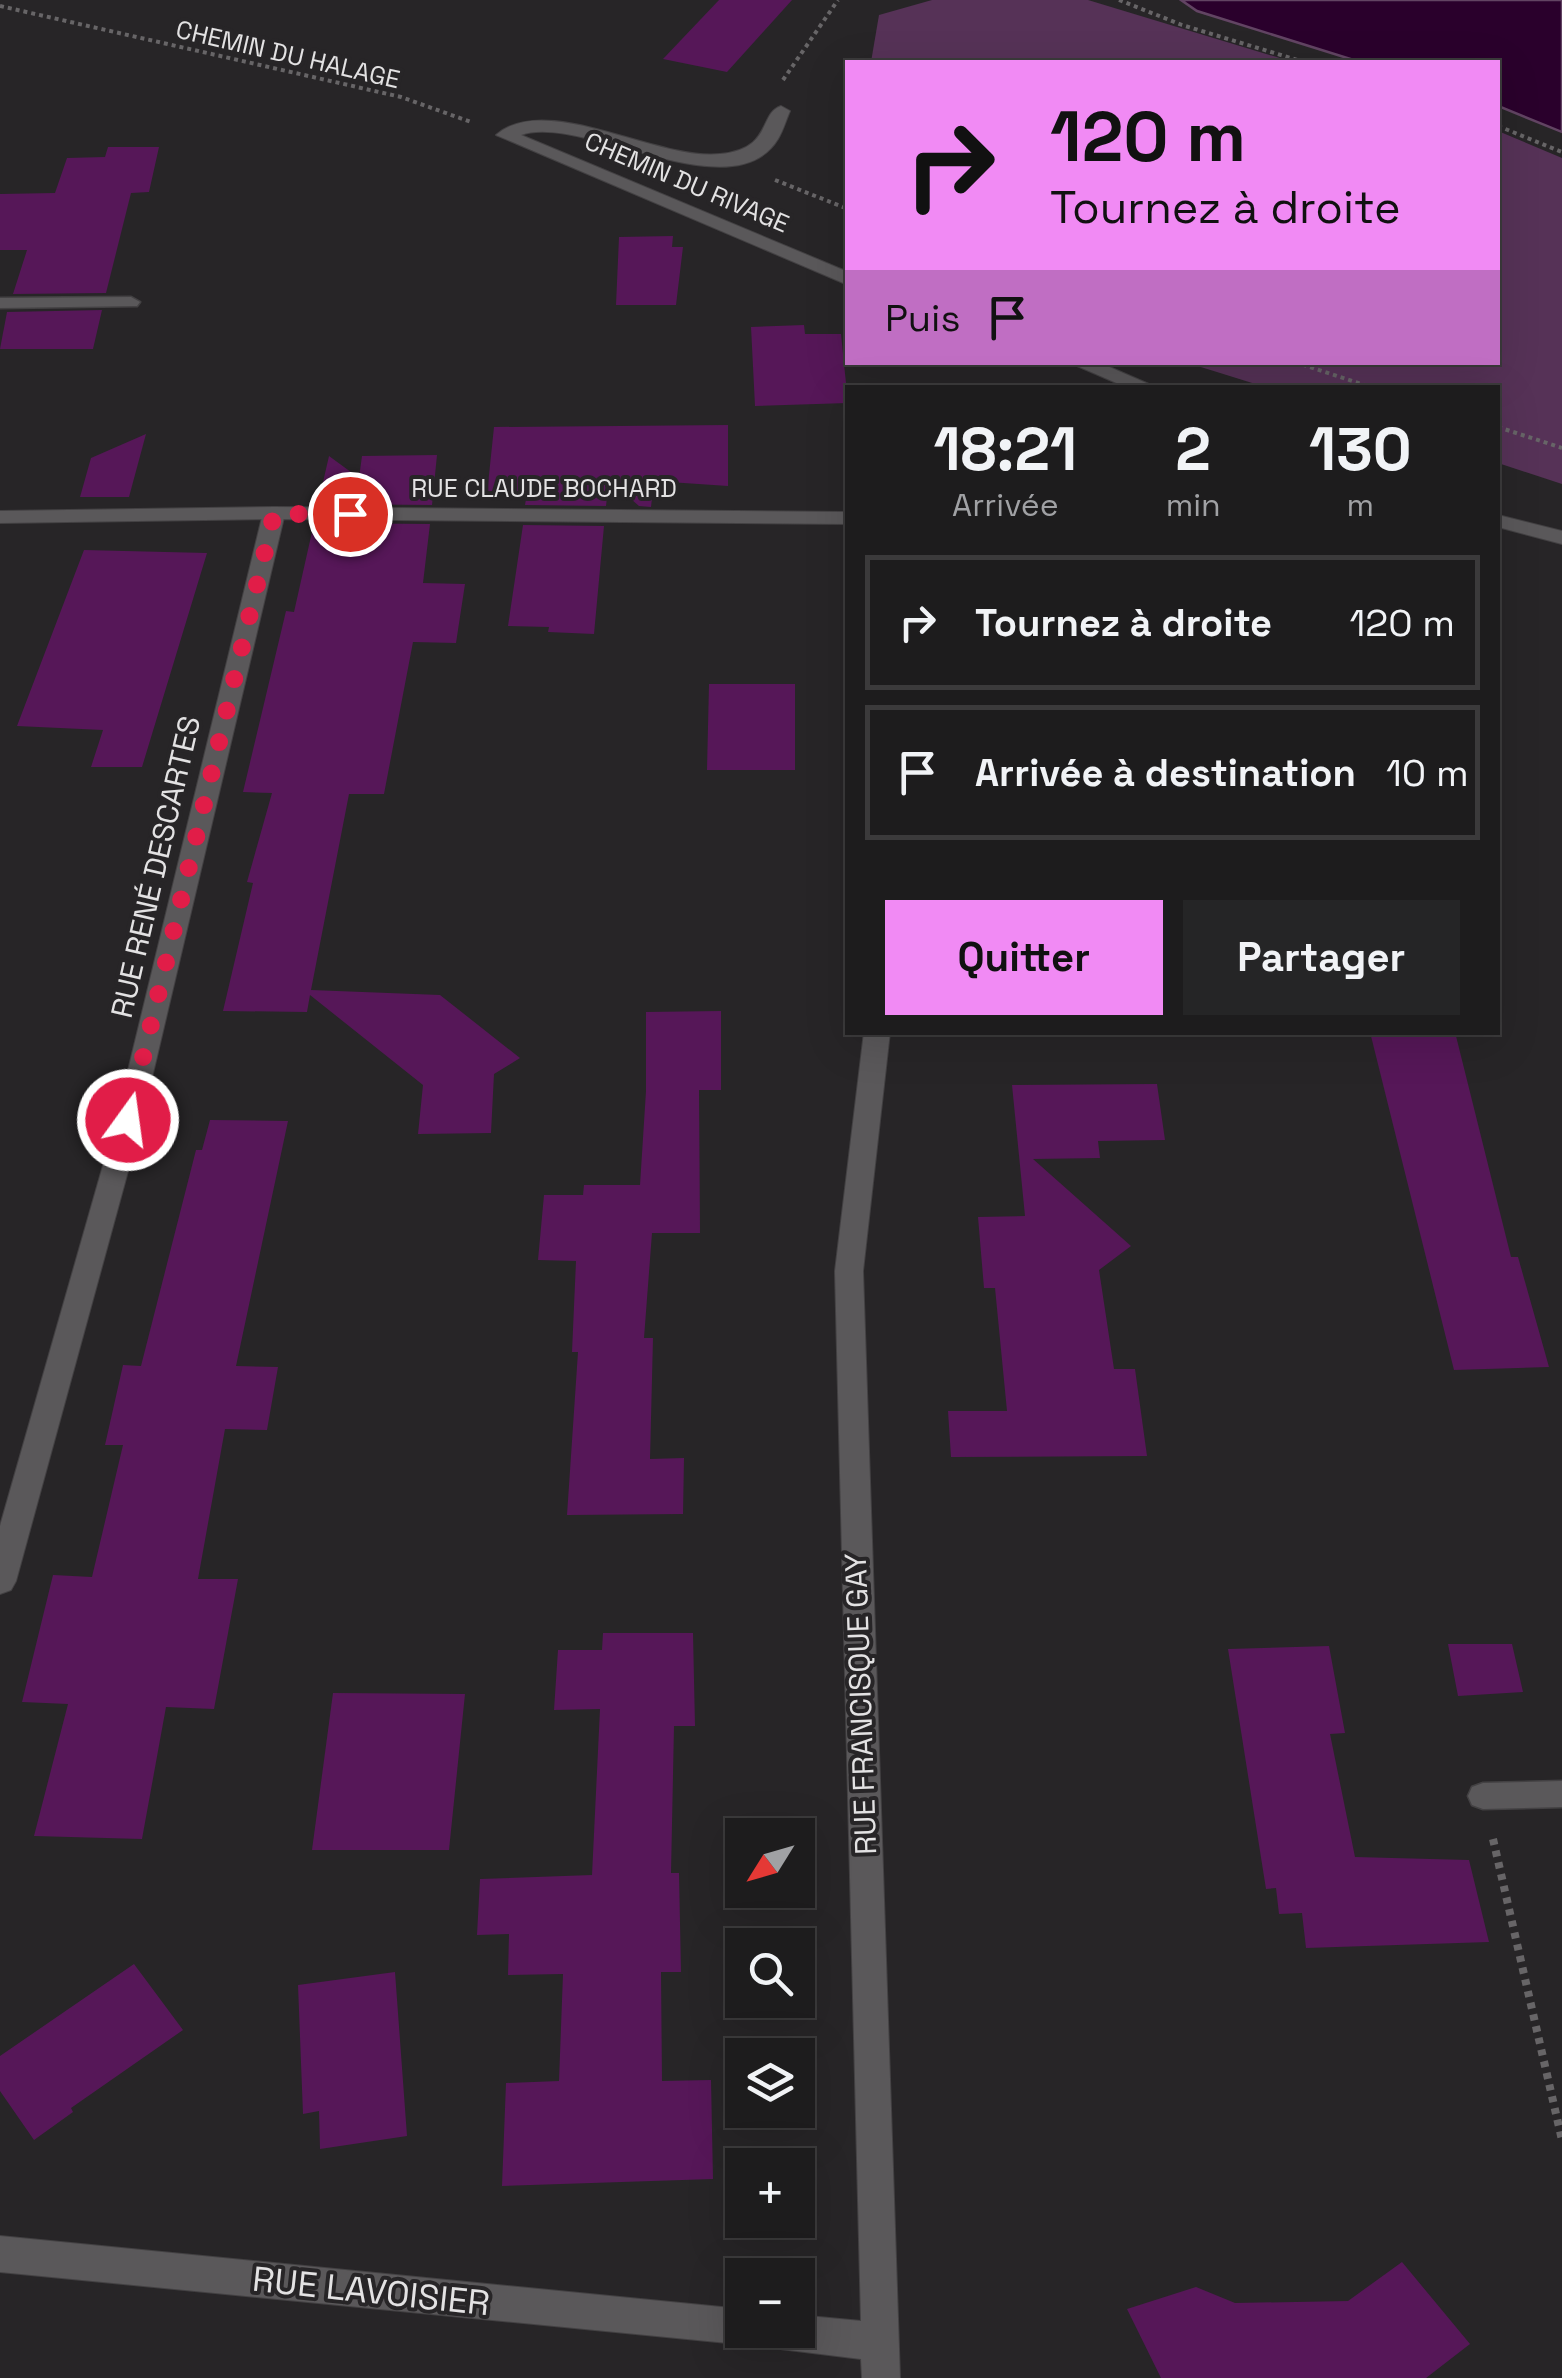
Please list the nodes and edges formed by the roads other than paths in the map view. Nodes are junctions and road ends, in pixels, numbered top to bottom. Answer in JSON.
{"nodes":[{"id":1,"x":781,"y":111,"type":"road end"},
{"id":2,"x":845,"y":277,"type":"edge"},
{"id":3,"x":131,"y":302,"type":"dead end"},
{"id":4,"x":0,"y":303,"type":"edge"},
{"id":5,"x":1086,"y":365,"type":"edge"},
{"id":6,"x":1140,"y":385,"type":"edge"},
{"id":7,"x":274,"y":514,"type":"junction"},
{"id":8,"x":0,"y":517,"type":"edge"},
{"id":9,"x":845,"y":518,"type":"edge"},
{"id":10,"x":1500,"y":522,"type":"edge"},
{"id":11,"x":1562,"y":538,"type":"edge"},
{"id":12,"x":877,"y":1035,"type":"edge"},
{"id":13,"x":0,"y":1581,"type":"edge"},
{"id":14,"x":1562,"y":1794,"type":"edge"},
{"id":15,"x":1483,"y":1796,"type":"road end"},
{"id":16,"x":0,"y":2254,"type":"edge"},
{"id":17,"x":725,"y":2326,"type":"edge"},
{"id":18,"x":815,"y":2344,"type":"edge"},
{"id":19,"x":880,"y":2360,"type":"edge"}],
"edges":[{"from":1,"to":2,"type":"street","name":"CHEMIN DU RIVAGE"},
{"from":3,"to":4,"type":"lane"},
{"from":5,"to":6,"type":"street"},
{"from":7,"to":8,"type":"street","name":"RUE CLAUDE BOCHARD"},
{"from":7,"to":9,"type":"street","name":"RUE CLAUDE BOCHARD"},
{"from":7,"to":13,"type":"street","name":"RUE RENÉ DESCARTES"},
{"from":10,"to":11,"type":"street"},
{"from":12,"to":19,"type":"street","name":"RUE FRANCISQUE GAY"},
{"from":14,"to":15,"type":"lane"},
{"from":16,"to":17,"type":"street","name":"RUE LAVOISIER"},
{"from":18,"to":19,"type":"street"}]}
